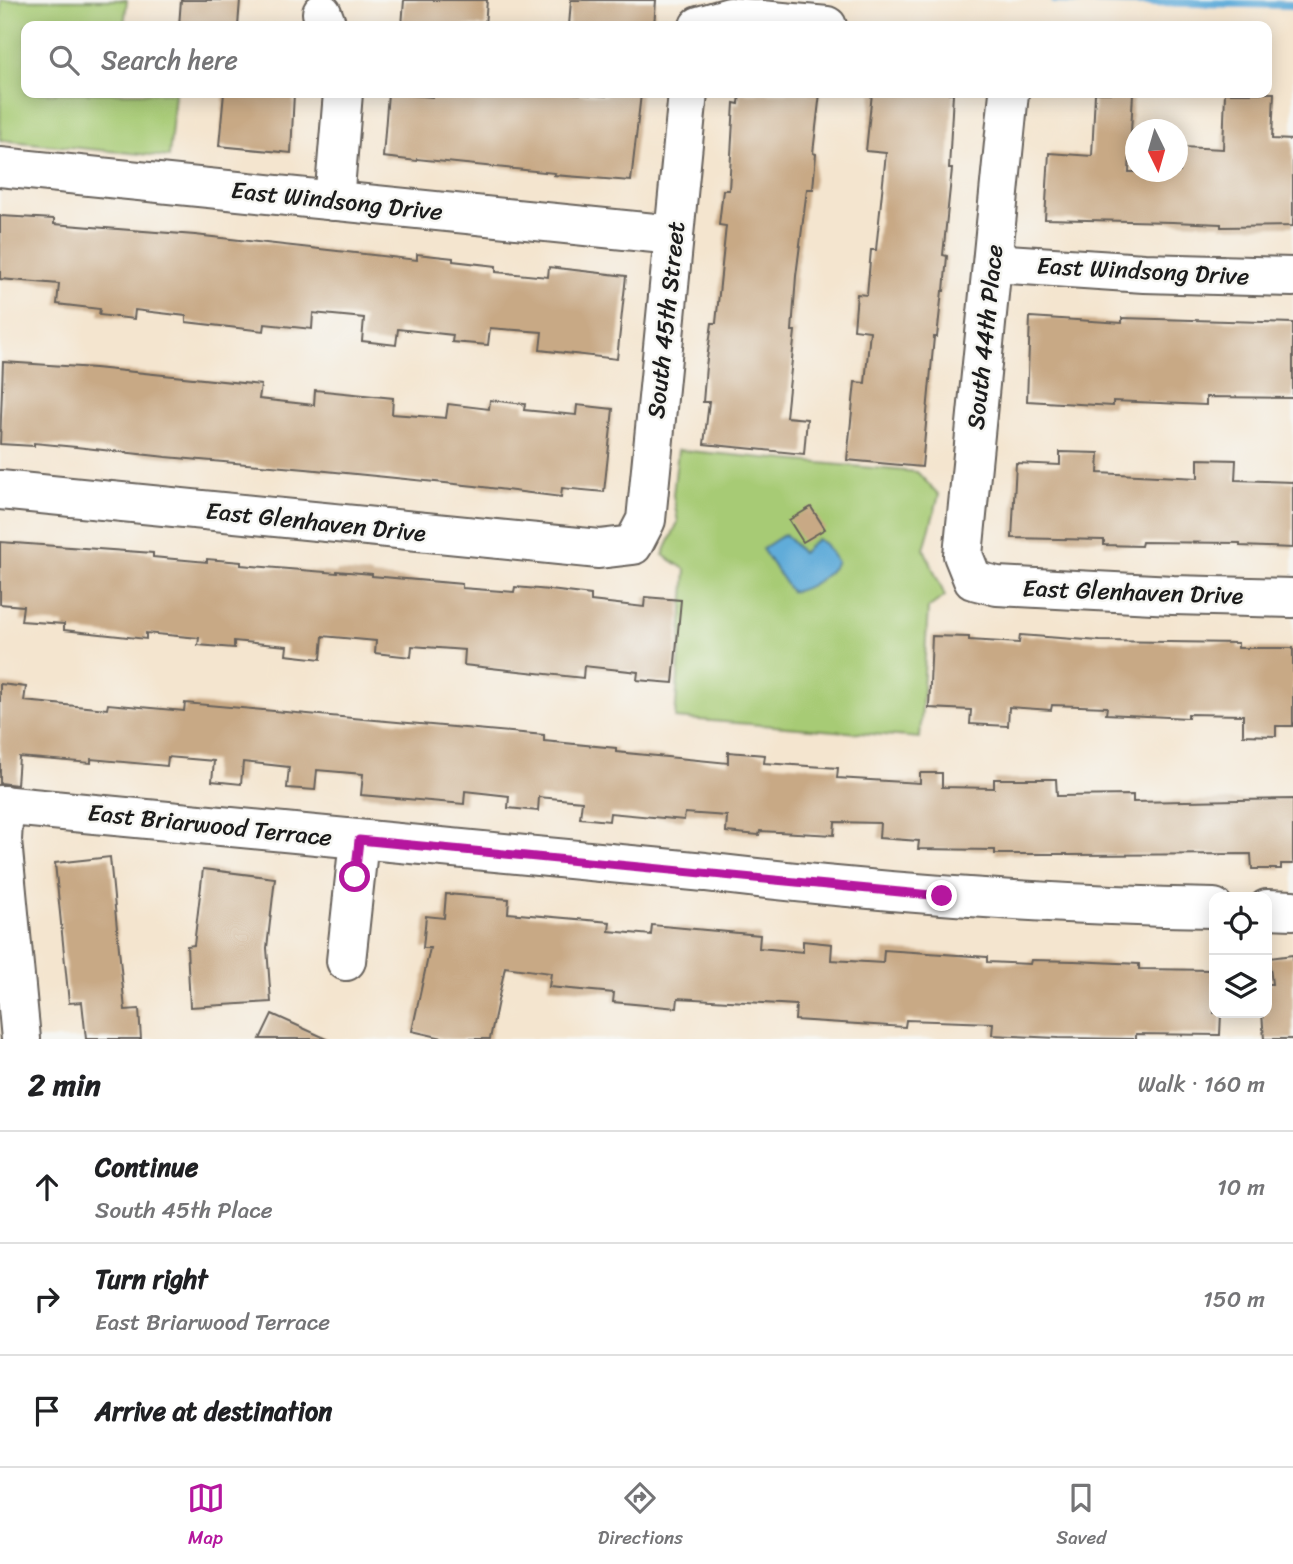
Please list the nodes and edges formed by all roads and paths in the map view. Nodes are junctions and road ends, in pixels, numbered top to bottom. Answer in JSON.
{"nodes":[{"id":1,"x":713,"y":21,"type":"edge"},
{"id":2,"x":778,"y":21,"type":"edge"},
{"id":3,"x":343,"y":98,"type":"edge"},
{"id":4,"x":688,"y":98,"type":"edge"},
{"id":5,"x":1009,"y":98,"type":"edge"},
{"id":6,"x":0,"y":167,"type":"edge"},
{"id":7,"x":334,"y":201,"type":"junction"},
{"id":8,"x":674,"y":235,"type":"junction"},
{"id":9,"x":993,"y":263,"type":"junction"},
{"id":10,"x":1293,"y":277,"type":"edge"},
{"id":11,"x":0,"y":491,"type":"edge"},
{"id":12,"x":632,"y":545,"type":"joint"},
{"id":13,"x":973,"y":580,"type":"joint"},
{"id":14,"x":1293,"y":598,"type":"edge"},
{"id":15,"x":2,"y":805,"type":"edge"},
{"id":16,"x":359,"y":840,"type":"junction"},
{"id":17,"x":1209,"y":908,"type":"edge"},
{"id":18,"x":1272,"y":909,"type":"edge"},
{"id":19,"x":1293,"y":910,"type":"edge"},
{"id":20,"x":346,"y":961,"type":"dead end"},
{"id":21,"x":21,"y":1039,"type":"edge"}],
"edges":[{"from":1,"to":2,"type":"street"},
{"from":3,"to":7,"type":"street"},
{"from":4,"to":8,"type":"street","name":"South 45th Street"},
{"from":5,"to":9,"type":"street","name":"South 44th Place"},
{"from":6,"to":7,"type":"street","name":"East Windsong Drive"},
{"from":7,"to":8,"type":"street","name":"East Windsong Drive"},
{"from":8,"to":12,"type":"street","name":"South 45th Street"},
{"from":9,"to":10,"type":"street","name":"East Windsong Drive"},
{"from":9,"to":13,"type":"street","name":"South 44th Place"},
{"from":11,"to":12,"type":"street","name":"East Glenhaven Drive"},
{"from":13,"to":14,"type":"street","name":"East Glenhaven Drive"},
{"from":15,"to":16,"type":"street","name":"East Briarwood Terrace"},
{"from":15,"to":21,"type":"street"},
{"from":16,"to":17,"type":"street","name":"East Briarwood Terrace"},
{"from":16,"to":20,"type":"street"},
{"from":18,"to":19,"type":"street"}]}
